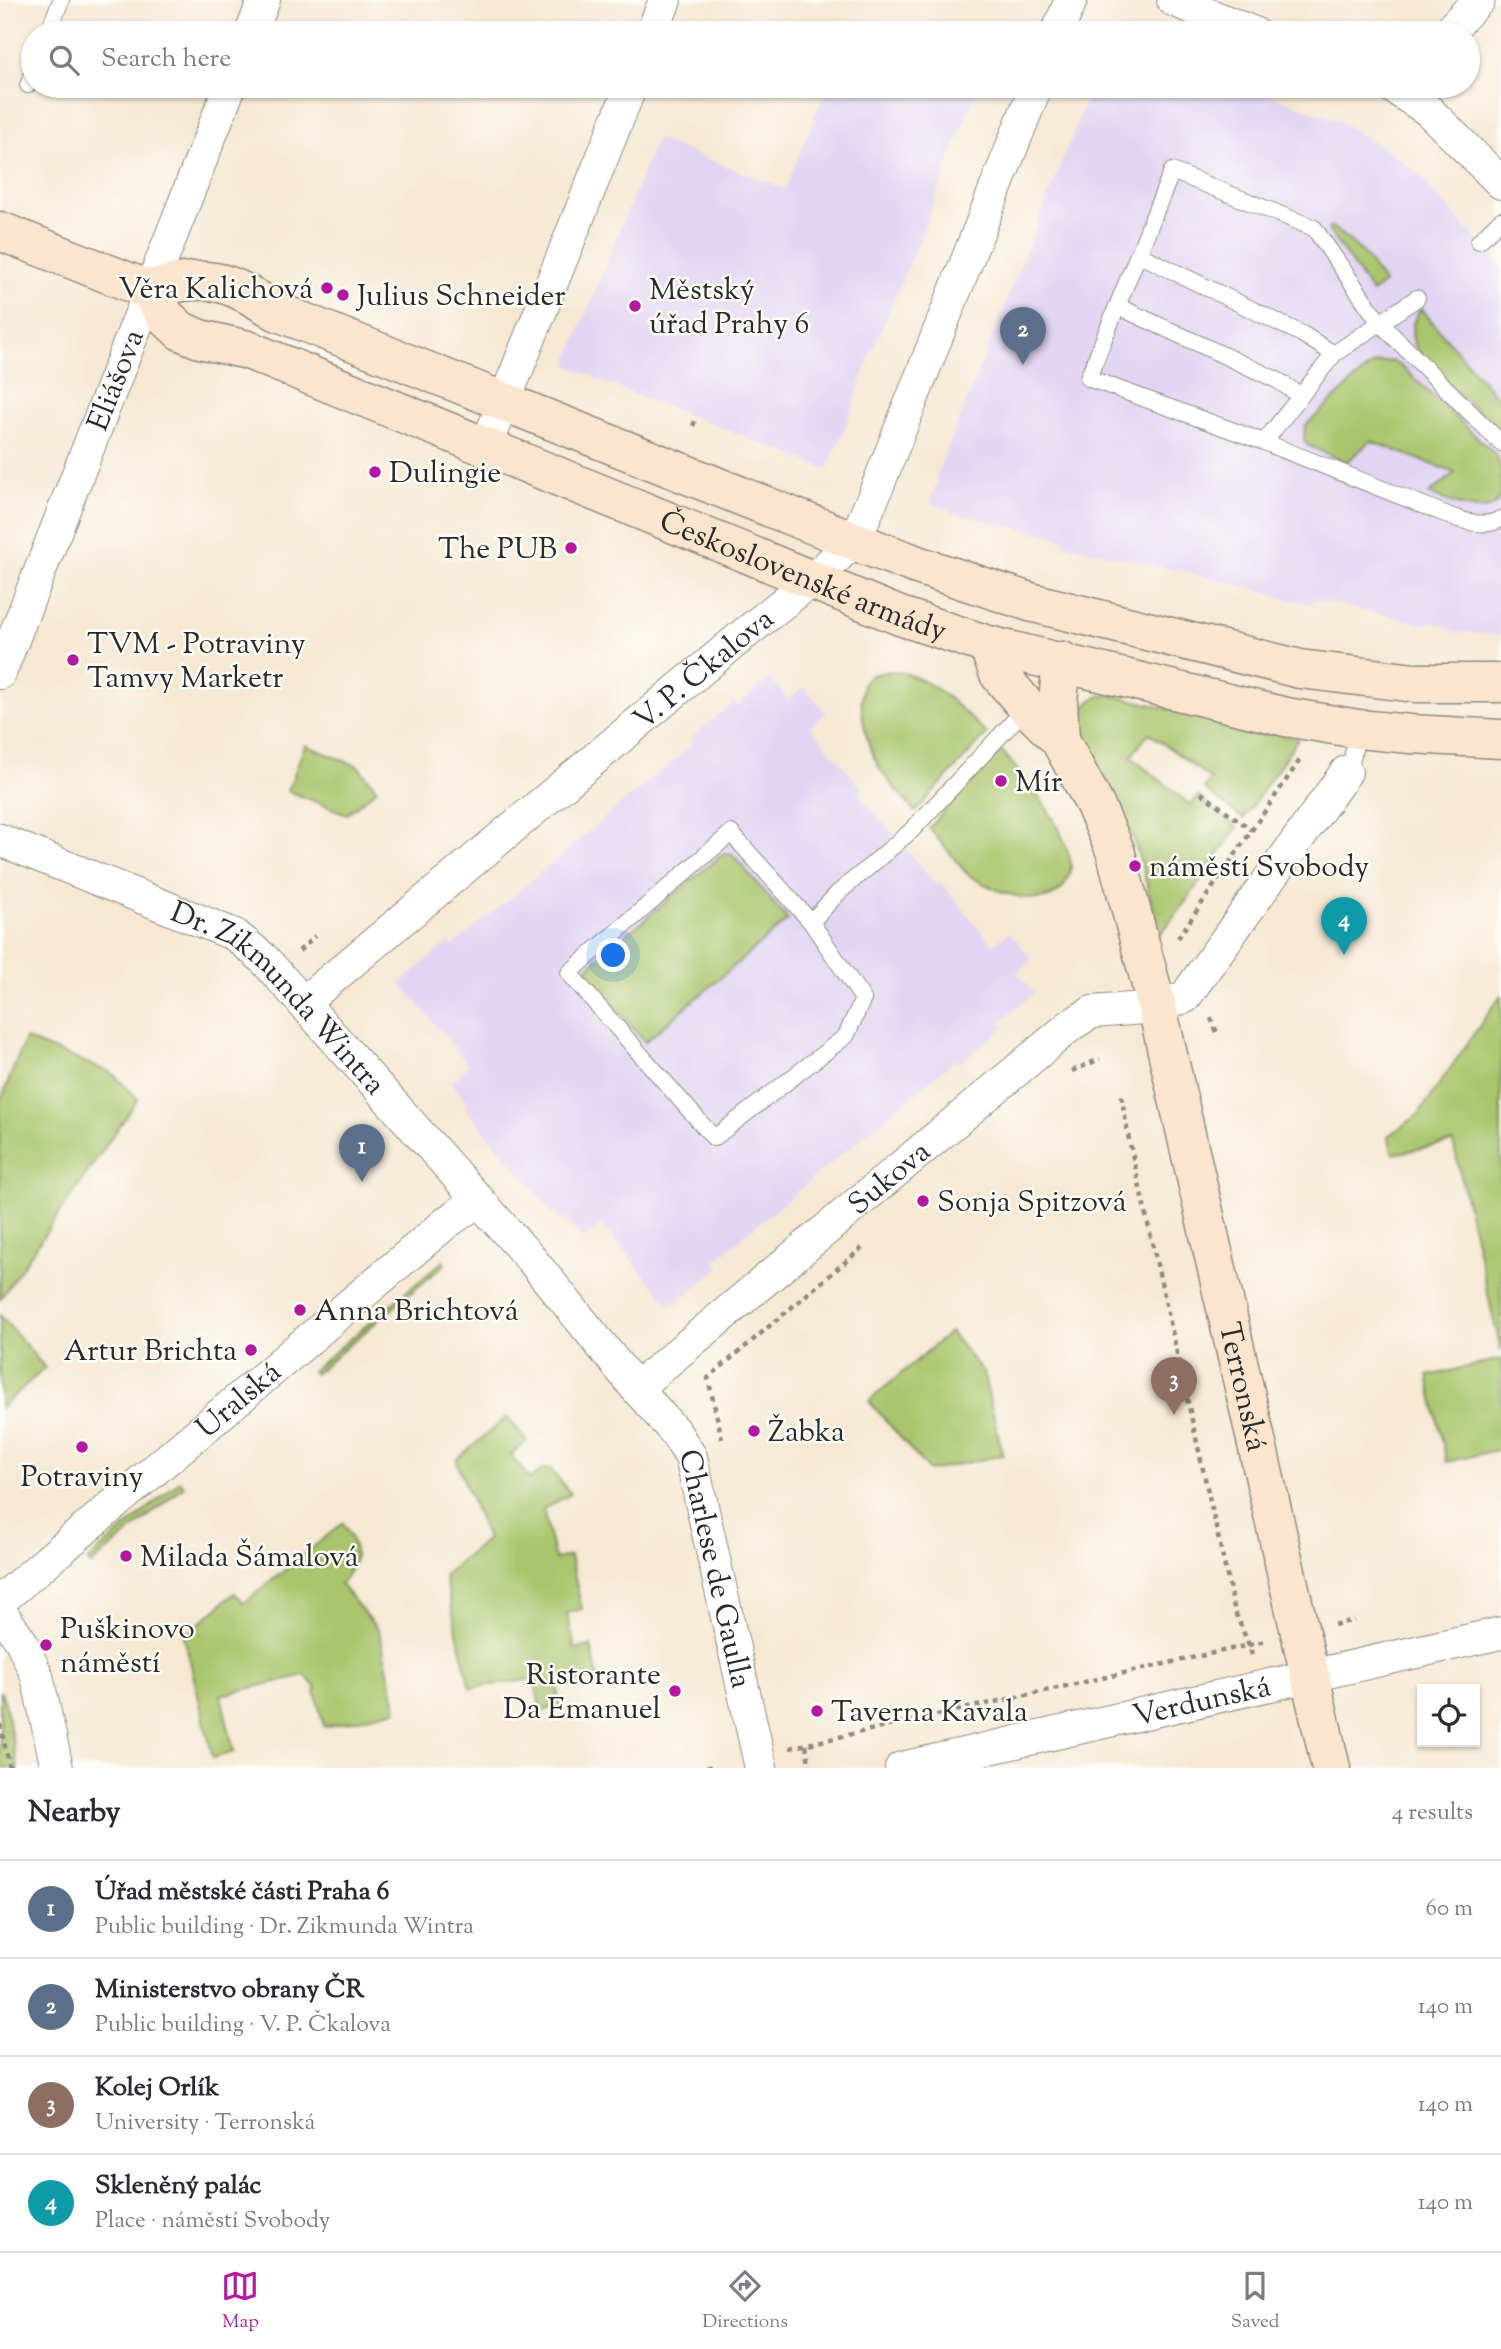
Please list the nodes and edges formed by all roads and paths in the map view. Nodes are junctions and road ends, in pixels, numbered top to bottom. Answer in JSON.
{"nodes":[{"id":1,"x":61,"y":0,"type":"edge"},
{"id":2,"x":264,"y":0,"type":"edge"},
{"id":3,"x":665,"y":0,"type":"edge"},
{"id":4,"x":1071,"y":0,"type":"edge"},
{"id":5,"x":1173,"y":0,"type":"edge"},
{"id":6,"x":1479,"y":0,"type":"edge"},
{"id":7,"x":53,"y":21,"type":"edge"},
{"id":8,"x":256,"y":21,"type":"edge"},
{"id":9,"x":657,"y":21,"type":"edge"},
{"id":10,"x":1062,"y":21,"type":"edge"},
{"id":11,"x":1225,"y":21,"type":"edge"},
{"id":12,"x":1459,"y":21,"type":"edge"},
{"id":13,"x":225,"y":98,"type":"edge"},
{"id":14,"x":626,"y":98,"type":"edge"},
{"id":15,"x":1031,"y":98,"type":"edge"},
{"id":16,"x":1411,"y":98,"type":"edge"},
{"id":17,"x":1501,"y":183,"type":"edge"},
{"id":18,"x":1501,"y":220,"type":"edge"},
{"id":19,"x":0,"y":231,"type":"edge"},
{"id":20,"x":1479,"y":241,"type":"dead end"},
{"id":21,"x":1138,"y":254,"type":"junction"},
{"id":22,"x":149,"y":290,"type":"junction"},
{"id":23,"x":1417,"y":298,"type":"dead end"},
{"id":24,"x":1117,"y":306,"type":"junction"},
{"id":25,"x":1380,"y":323,"type":"junction"},
{"id":26,"x":1334,"y":354,"type":"junction"},
{"id":27,"x":1301,"y":396,"type":"junction"},
{"id":28,"x":505,"y":402,"type":"junction"},
{"id":29,"x":696,"y":418,"type":"dead end"},
{"id":30,"x":693,"y":426,"type":"dead end"},
{"id":31,"x":1264,"y":442,"type":"junction"},
{"id":32,"x":1501,"y":443,"type":"edge"},
{"id":33,"x":486,"y":447,"type":"junction"},
{"id":34,"x":1501,"y":519,"type":"edge"},
{"id":35,"x":854,"y":541,"type":"junction"},
{"id":36,"x":812,"y":580,"type":"junction"},
{"id":37,"x":1030,"y":602,"type":"junction"},
{"id":38,"x":988,"y":645,"type":"junction"},
{"id":39,"x":1062,"y":662,"type":"junction"},
{"id":40,"x":0,"y":673,"type":"edge"},
{"id":41,"x":1501,"y":683,"type":"edge"},
{"id":42,"x":1027,"y":707,"type":"junction"},
{"id":43,"x":1358,"y":729,"type":"junction"},
{"id":44,"x":1501,"y":739,"type":"edge"},
{"id":45,"x":1060,"y":740,"type":"junction"},
{"id":46,"x":1346,"y":772,"type":"joint"},
{"id":47,"x":1201,"y":793,"type":"dead end"},
{"id":48,"x":1252,"y":830,"type":"dead end"},
{"id":49,"x":0,"y":840,"type":"edge"},
{"id":50,"x":811,"y":922,"type":"junction"},
{"id":51,"x":304,"y":1002,"type":"junction"},
{"id":52,"x":1157,"y":1006,"type":"junction"},
{"id":53,"x":1100,"y":1059,"type":"dead end"},
{"id":54,"x":1066,"y":1073,"type":"dead end"},
{"id":55,"x":1121,"y":1093,"type":"dead end"},
{"id":56,"x":479,"y":1200,"type":"junction"},
{"id":57,"x":866,"y":1244,"type":"dead end"},
{"id":58,"x":636,"y":1388,"type":"junction"},
{"id":59,"x":722,"y":1443,"type":"dead end"},
{"id":60,"x":0,"y":1601,"type":"edge"},
{"id":61,"x":0,"y":1611,"type":"edge"},
{"id":62,"x":1501,"y":1633,"type":"edge"},
{"id":63,"x":1310,"y":1676,"type":"junction"},
{"id":64,"x":0,"y":1727,"type":"edge"},
{"id":65,"x":806,"y":1745,"type":"junction"},
{"id":66,"x":760,"y":1762,"type":"edge"},
{"id":67,"x":10,"y":1768,"type":"edge"},
{"id":68,"x":57,"y":1768,"type":"edge"},
{"id":69,"x":810,"y":1768,"type":"edge"},
{"id":70,"x":901,"y":1768,"type":"edge"},
{"id":71,"x":1331,"y":1768,"type":"edge"}],
"edges":[{"from":1,"to":7,"type":"lane"},
{"from":2,"to":8,"type":"street"},
{"from":3,"to":9,"type":"street"},
{"from":4,"to":10,"type":"street"},
{"from":5,"to":11,"type":"street"},
{"from":6,"to":12,"type":"street"},
{"from":13,"to":22,"type":"street","name":"Eliášova"},
{"from":14,"to":28,"type":"street"},
{"from":15,"to":35,"type":"street","name":"V. P. Čkalova"},
{"from":16,"to":17,"type":"street"},
{"from":18,"to":20,"type":"lane"},
{"from":19,"to":22,"type":"main road"},
{"from":21,"to":24,"type":"lane"},
{"from":21,"to":25,"type":"lane"},
{"from":21,"to":26,"type":"lane"},
{"from":22,"to":28,"type":"main road","name":"Československé armády"},
{"from":22,"to":33,"type":"main road","name":"Československé armády"},
{"from":22,"to":40,"type":"street","name":"Eliášova"},
{"from":23,"to":25,"type":"lane"},
{"from":24,"to":27,"type":"lane"},
{"from":24,"to":31,"type":"lane"},
{"from":25,"to":26,"type":"lane"},
{"from":25,"to":32,"type":"lane"},
{"from":26,"to":27,"type":"lane"},
{"from":27,"to":31,"type":"lane"},
{"from":28,"to":33,"type":"street"},
{"from":28,"to":35,"type":"main road","name":"Československé armády"},
{"from":29,"to":30,"type":"path"},
{"from":31,"to":34,"type":"lane"},
{"from":33,"to":36,"type":"main road","name":"Československé armády"},
{"from":35,"to":36,"type":"street","name":"V. P. Čkalova"},
{"from":35,"to":37,"type":"main road","name":"Československé armády"},
{"from":36,"to":38,"type":"main road","name":"Československé armády"},
{"from":36,"to":51,"type":"street","name":"V. P. Čkalova"},
{"from":37,"to":39,"type":"main road"},
{"from":37,"to":41,"type":"main road","name":"Československé armády"},
{"from":38,"to":39,"type":"main road","name":"Československé armády"},
{"from":38,"to":42,"type":"main road"},
{"from":39,"to":43,"type":"main road","name":"Československé armády"},
{"from":39,"to":45,"type":"main road"},
{"from":42,"to":45,"type":"main road"},
{"from":42,"to":50,"type":"lane"},
{"from":43,"to":44,"type":"main road","name":"Československé armády"},
{"from":43,"to":46,"type":"lane"},
{"from":45,"to":52,"type":"main road"},
{"from":46,"to":52,"type":"street"},
{"from":47,"to":48,"type":"path"},
{"from":49,"to":51,"type":"street","name":"Dr. Zikmunda Wintra"},
{"from":50,"to":50,"type":"lane"},
{"from":51,"to":56,"type":"street","name":"Dr. Zikmunda Wintra"},
{"from":52,"to":58,"type":"street","name":"Sukova"},
{"from":52,"to":63,"type":"main road","name":"Terronská"},
{"from":53,"to":54,"type":"path"},
{"from":55,"to":65,"type":"path"},
{"from":56,"to":58,"type":"street","name":"Dr. Zikmunda Wintra"},
{"from":56,"to":60,"type":"street","name":"Uralská"},
{"from":57,"to":59,"type":"path"},
{"from":58,"to":66,"type":"street","name":"Charlese de Gaulla"},
{"from":61,"to":68,"type":"street"},
{"from":62,"to":63,"type":"street","name":"Verdunská"},
{"from":63,"to":70,"type":"street","name":"Verdunská"},
{"from":63,"to":71,"type":"main road","name":"Terronská"},
{"from":64,"to":67,"type":"path"},
{"from":65,"to":66,"type":"path"},
{"from":65,"to":69,"type":"path"}]}
